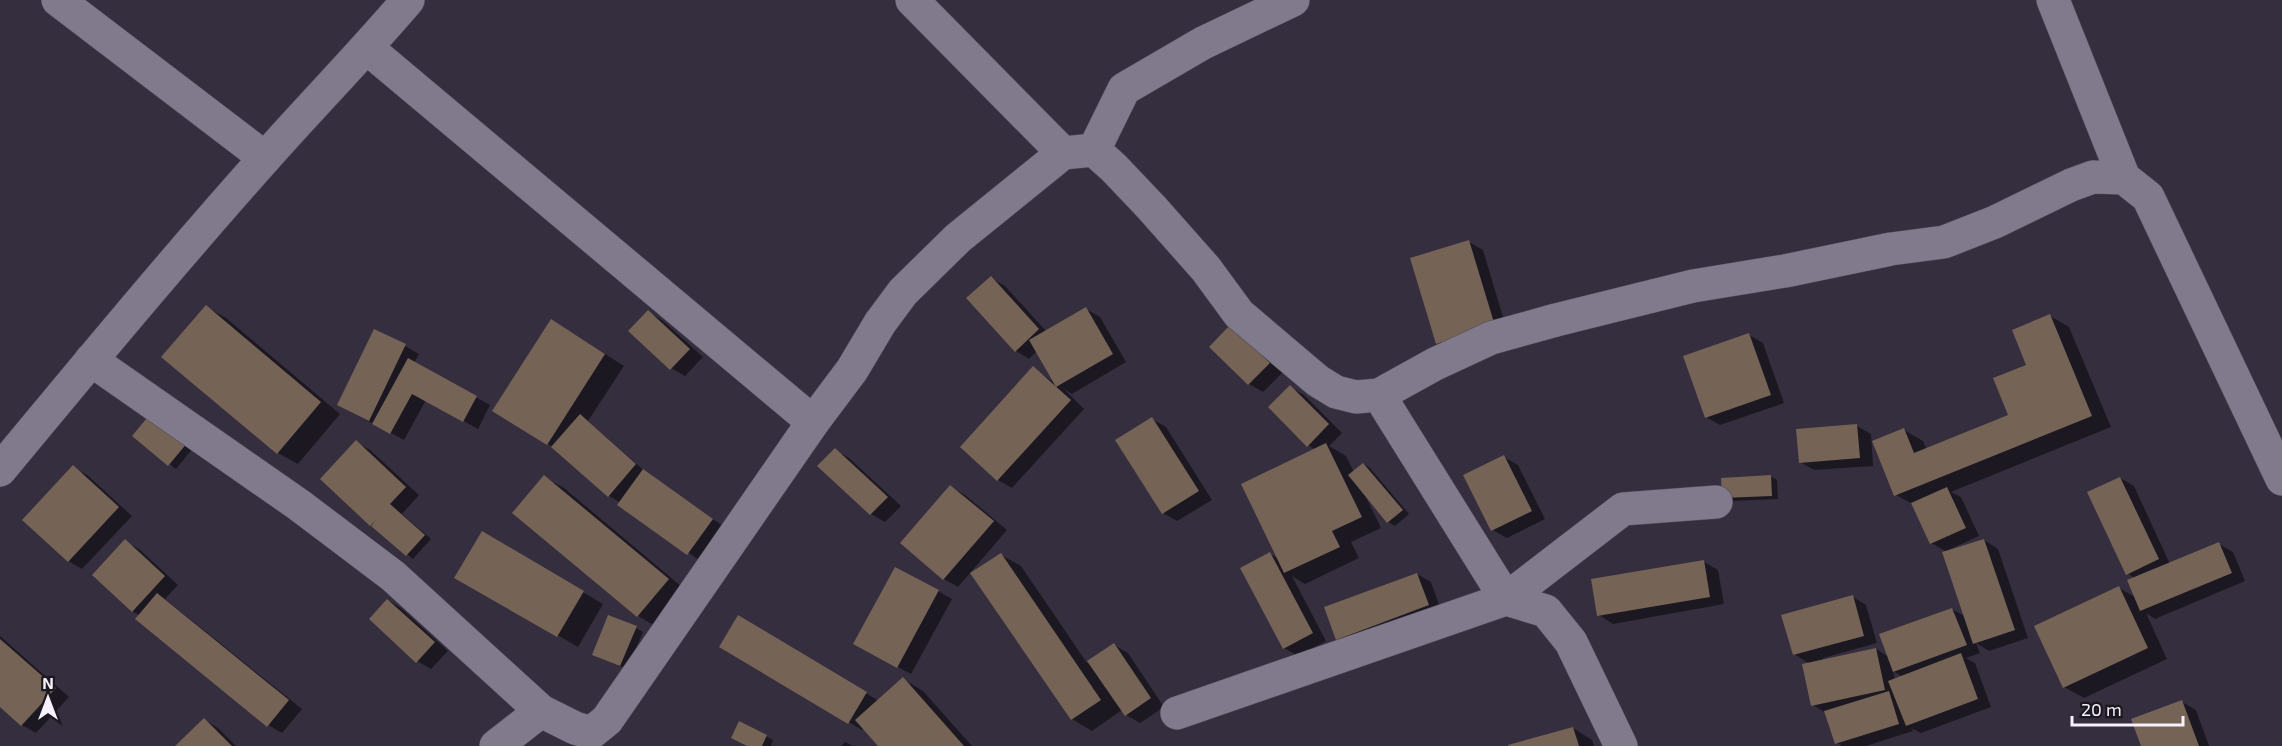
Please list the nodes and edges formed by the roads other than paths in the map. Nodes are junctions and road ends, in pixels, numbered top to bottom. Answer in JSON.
{"nodes":[{"id":1,"x":58,"y":0,"type":"edge"},
{"id":2,"x":408,"y":0,"type":"edge"},
{"id":3,"x":912,"y":0,"type":"edge"},
{"id":4,"x":1293,"y":0,"type":"edge"},
{"id":5,"x":2053,"y":0,"type":"edge"},
{"id":6,"x":367,"y":48,"type":"junction"},
{"id":7,"x":1078,"y":152,"type":"junction"},
{"id":8,"x":265,"y":158,"type":"junction"},
{"id":9,"x":2124,"y":178,"type":"junction"},
{"id":10,"x":91,"y":360,"type":"junction"},
{"id":11,"x":1379,"y":395,"type":"junction"},
{"id":12,"x":813,"y":422,"type":"junction"},
{"id":13,"x":0,"y":470,"type":"edge"},
{"id":14,"x":2282,"y":479,"type":"edge"},
{"id":15,"x":1716,"y":502,"type":"dead end"},
{"id":16,"x":1506,"y":598,"type":"junction"},
{"id":17,"x":541,"y":711,"type":"junction"},
{"id":18,"x":1177,"y":713,"type":"dead end"},
{"id":19,"x":603,"y":739,"type":"edge"},
{"id":20,"x":496,"y":746,"type":"edge"},
{"id":21,"x":1622,"y":746,"type":"edge"}],
"edges":[{"from":1,"to":8,"type":"street"},
{"from":2,"to":6,"type":"street"},
{"from":3,"to":7,"type":"street"},
{"from":4,"to":7,"type":"street"},
{"from":5,"to":9,"type":"street"},
{"from":6,"to":8,"type":"street"},
{"from":6,"to":12,"type":"street"},
{"from":7,"to":11,"type":"street"},
{"from":7,"to":12,"type":"street"},
{"from":8,"to":10,"type":"street"},
{"from":9,"to":11,"type":"street"},
{"from":9,"to":14,"type":"street"},
{"from":10,"to":13,"type":"street"},
{"from":10,"to":17,"type":"street"},
{"from":11,"to":16,"type":"street"},
{"from":12,"to":19,"type":"street"},
{"from":15,"to":16,"type":"street"},
{"from":16,"to":18,"type":"street"},
{"from":16,"to":21,"type":"street"},
{"from":17,"to":19,"type":"street"},
{"from":17,"to":20,"type":"street"}]}
